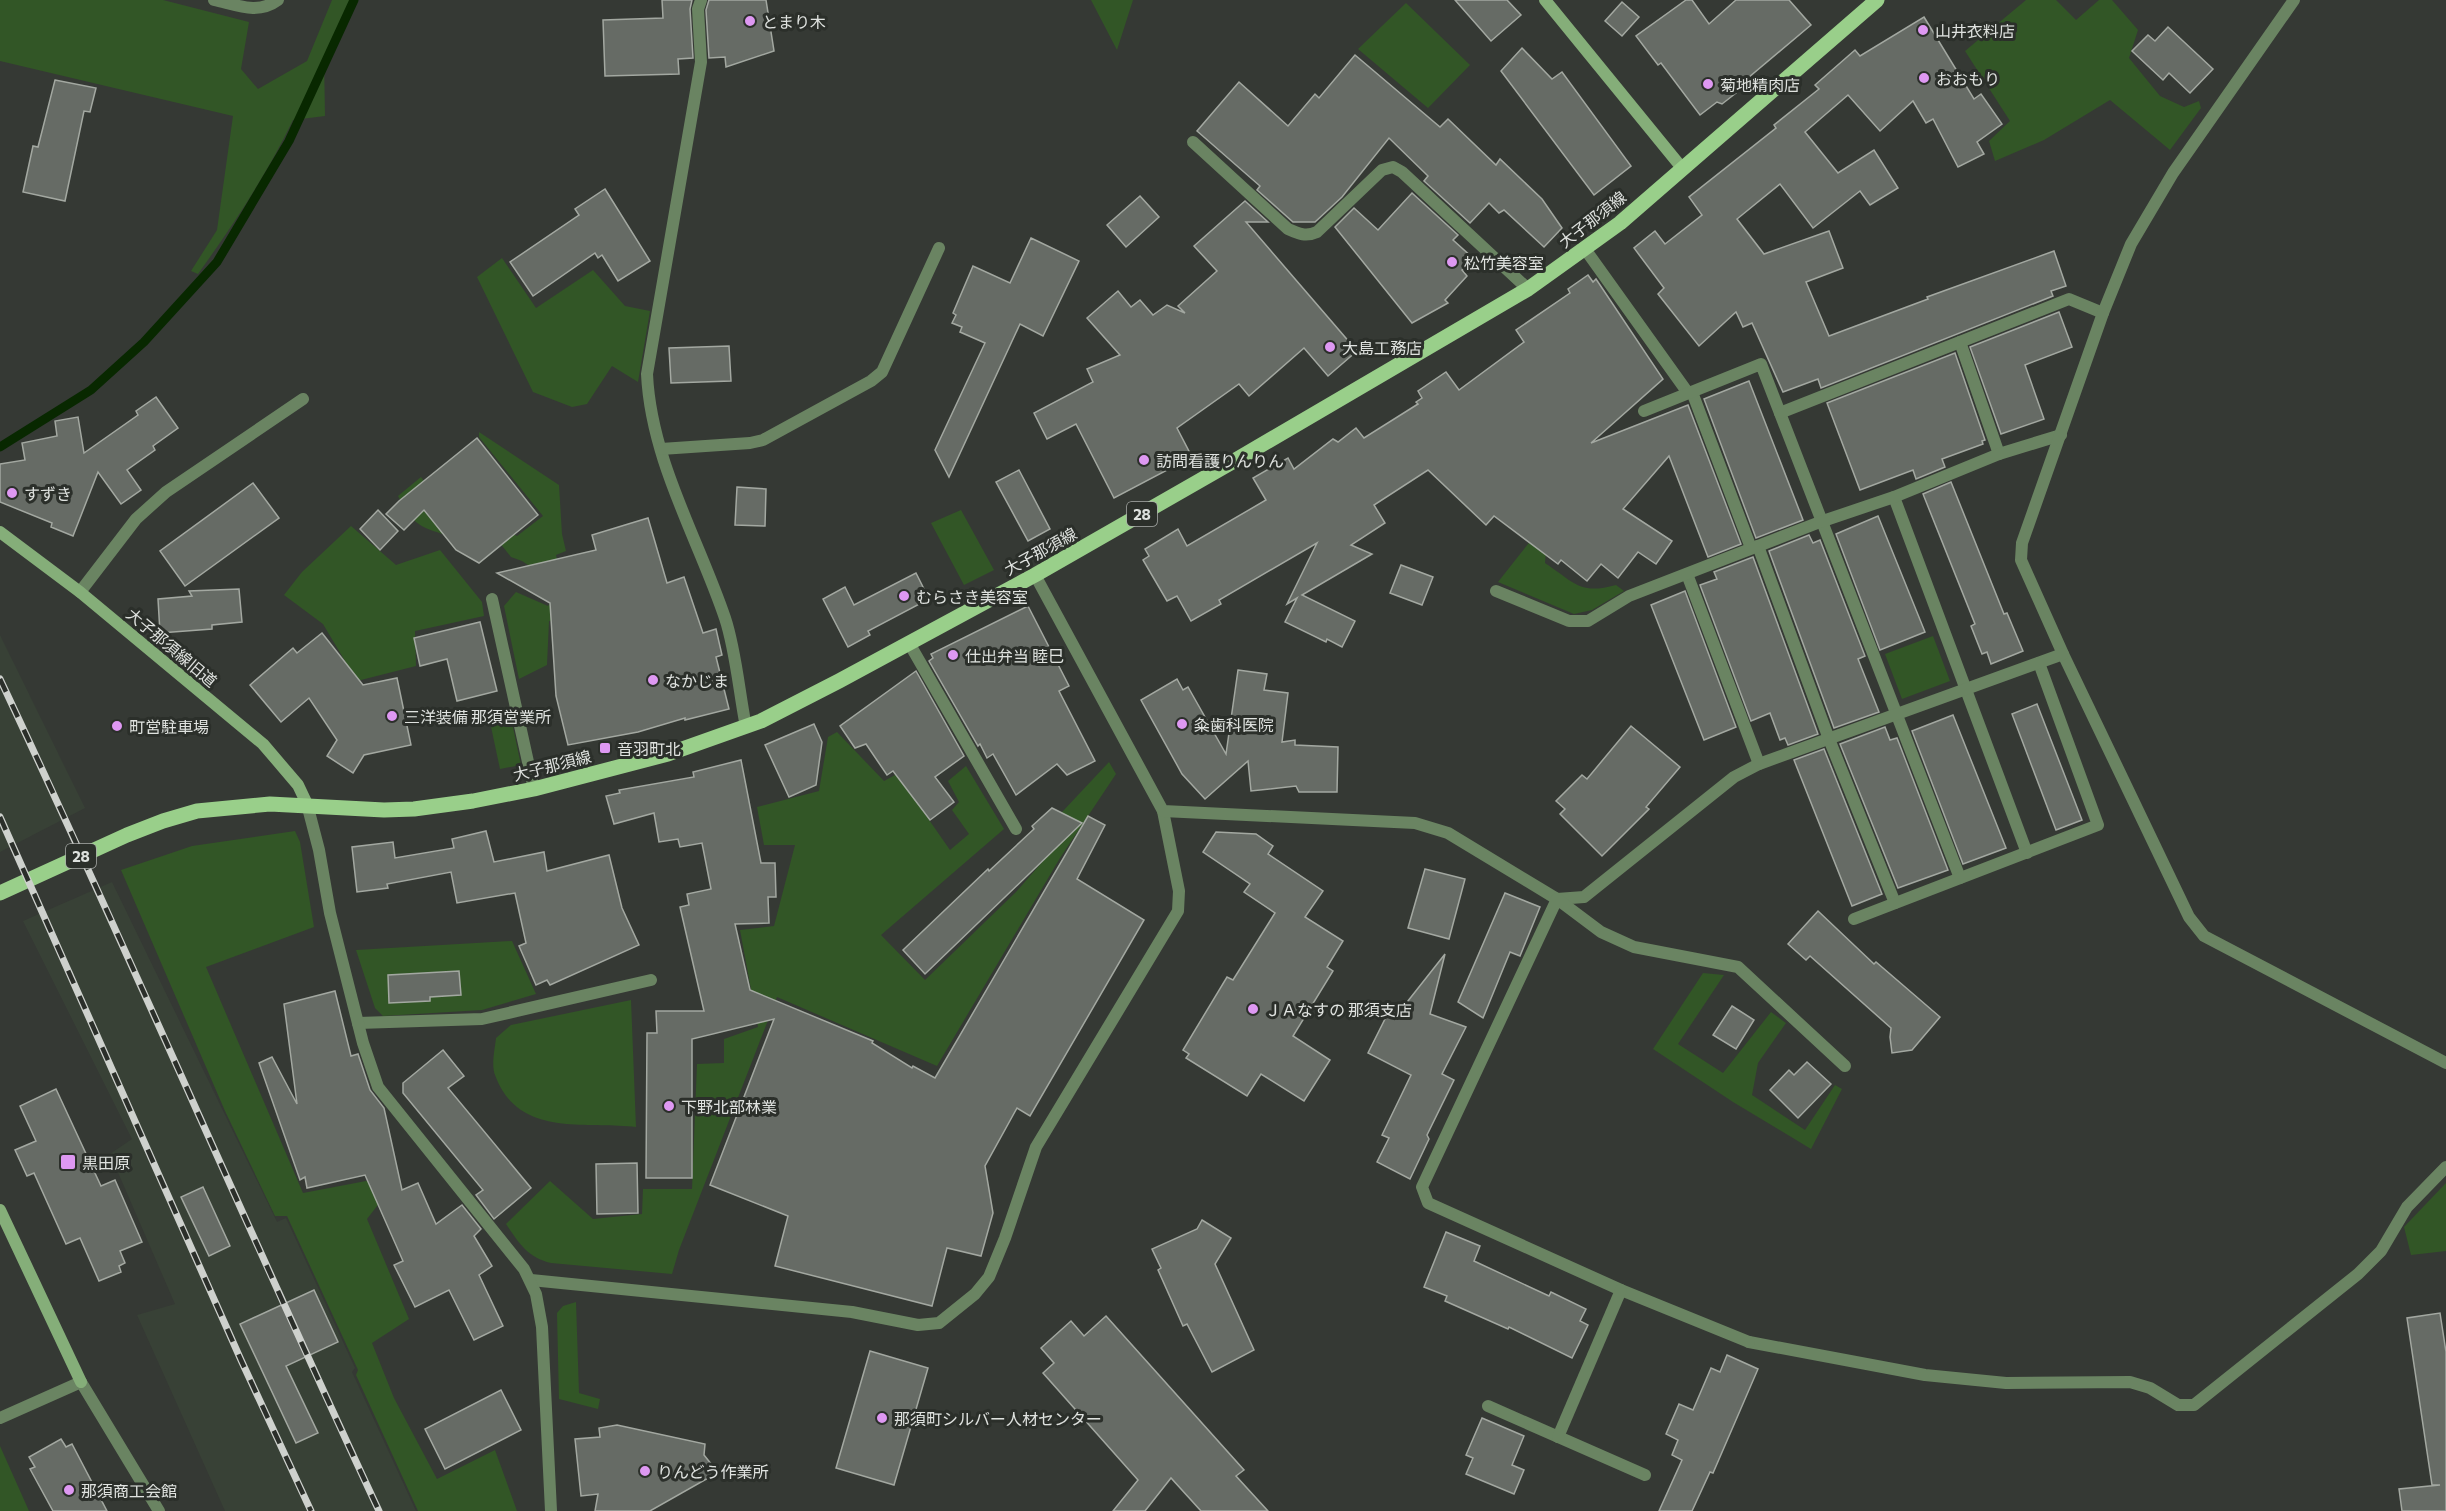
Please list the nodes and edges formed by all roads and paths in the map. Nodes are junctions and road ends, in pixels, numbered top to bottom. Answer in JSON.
{"nodes":[{"id":1,"x":214,"y":0,"type":"edge"},
{"id":2,"x":278,"y":0,"type":"edge"},
{"id":3,"x":701,"y":0,"type":"edge"},
{"id":4,"x":1545,"y":0,"type":"edge"},
{"id":5,"x":1877,"y":0,"type":"edge"},
{"id":6,"x":2294,"y":0,"type":"edge"},
{"id":7,"x":1193,"y":142,"type":"dead end"},
{"id":8,"x":1682,"y":168,"type":"junction"},
{"id":9,"x":939,"y":248,"type":"dead end"},
{"id":10,"x":1585,"y":249,"type":"junction"},
{"id":11,"x":1528,"y":289,"type":"junction"},
{"id":12,"x":2103,"y":313,"type":"junction"},
{"id":13,"x":1960,"y":342,"type":"junction"},
{"id":14,"x":1690,"y":392,"type":"junction"},
{"id":15,"x":303,"y":399,"type":"dead end"},
{"id":16,"x":1644,"y":411,"type":"dead end"},
{"id":17,"x":1780,"y":413,"type":"junction"},
{"id":18,"x":2061,"y":435,"type":"junction"},
{"id":19,"x":661,"y":449,"type":"junction"},
{"id":20,"x":1999,"y":454,"type":"junction"},
{"id":21,"x":1894,"y":497,"type":"junction"},
{"id":22,"x":1820,"y":522,"type":"junction"},
{"id":23,"x":0,"y":532,"type":"edge"},
{"id":24,"x":1755,"y":547,"type":"junction"},
{"id":25,"x":1035,"y":574,"type":"junction"},
{"id":26,"x":1687,"y":574,"type":"junction"},
{"id":27,"x":1496,"y":591,"type":"dead end"},
{"id":28,"x":80,"y":592,"type":"junction"},
{"id":29,"x":492,"y":599,"type":"dead end"},
{"id":30,"x":909,"y":643,"type":"junction"},
{"id":31,"x":2063,"y":654,"type":"junction"},
{"id":32,"x":2039,"y":663,"type":"junction"},
{"id":33,"x":1966,"y":689,"type":"junction"},
{"id":34,"x":1895,"y":715,"type":"junction"},
{"id":35,"x":746,"y":727,"type":"junction"},
{"id":36,"x":1829,"y":739,"type":"junction"},
{"id":37,"x":1759,"y":764,"type":"junction"},
{"id":38,"x":534,"y":789,"type":"junction"},
{"id":39,"x":307,"y":804,"type":"junction"},
{"id":40,"x":1164,"y":811,"type":"junction"},
{"id":41,"x":1016,"y":829,"type":"dead end"},
{"id":42,"x":2027,"y":853,"type":"junction"},
{"id":43,"x":1960,"y":878,"type":"junction"},
{"id":44,"x":0,"y":893,"type":"edge"},
{"id":45,"x":1557,"y":899,"type":"junction"},
{"id":46,"x":1895,"y":903,"type":"junction"},
{"id":47,"x":1854,"y":919,"type":"dead end"},
{"id":48,"x":651,"y":980,"type":"dead end"},
{"id":49,"x":358,"y":1023,"type":"junction"},
{"id":50,"x":2446,"y":1063,"type":"edge"},
{"id":51,"x":1845,"y":1066,"type":"dead end"},
{"id":52,"x":2446,"y":1167,"type":"edge"},
{"id":53,"x":1,"y":1216,"type":"edge"},
{"id":54,"x":531,"y":1280,"type":"junction"},
{"id":55,"x":1621,"y":1290,"type":"junction"},
{"id":56,"x":81,"y":1382,"type":"junction"},
{"id":57,"x":1488,"y":1406,"type":"dead end"},
{"id":58,"x":0,"y":1418,"type":"edge"},
{"id":59,"x":1558,"y":1437,"type":"junction"},
{"id":60,"x":1645,"y":1475,"type":"dead end"},
{"id":61,"x":159,"y":1511,"type":"edge"},
{"id":62,"x":551,"y":1511,"type":"edge"}],
"edges":[{"from":1,"to":2,"type":"street"},
{"from":3,"to":19,"type":"street"},
{"from":4,"to":8,"type":"street"},
{"from":5,"to":8,"type":"main road","name":"大子那須線","number":"28"},
{"from":6,"to":12,"type":"street"},
{"from":7,"to":11,"type":"street"},
{"from":8,"to":10,"type":"main road","name":"大子那須線","number":"28"},
{"from":9,"to":19,"type":"street"},
{"from":10,"to":11,"type":"main road","name":"大子那須線","number":"28"},
{"from":10,"to":14,"type":"street"},
{"from":11,"to":25,"type":"main road","name":"大子那須線","number":"28"},
{"from":12,"to":13,"type":"street"},
{"from":12,"to":18,"type":"street"},
{"from":13,"to":17,"type":"street"},
{"from":13,"to":20,"type":"street"},
{"from":14,"to":16,"type":"street"},
{"from":14,"to":17,"type":"street"},
{"from":14,"to":24,"type":"street"},
{"from":15,"to":28,"type":"street"},
{"from":17,"to":22,"type":"street"},
{"from":18,"to":20,"type":"street"},
{"from":18,"to":31,"type":"street"},
{"from":19,"to":35,"type":"street"},
{"from":20,"to":21,"type":"street"},
{"from":21,"to":22,"type":"street"},
{"from":21,"to":33,"type":"street"},
{"from":22,"to":24,"type":"street"},
{"from":22,"to":34,"type":"street"},
{"from":23,"to":28,"type":"street","name":"大子那須線旧道"},
{"from":24,"to":26,"type":"street"},
{"from":24,"to":36,"type":"street"},
{"from":25,"to":30,"type":"main road","name":"大子那須線","number":"28"},
{"from":25,"to":40,"type":"street"},
{"from":26,"to":27,"type":"street"},
{"from":26,"to":37,"type":"street"},
{"from":28,"to":39,"type":"street","name":"大子那須線旧道"},
{"from":29,"to":38,"type":"street"},
{"from":30,"to":35,"type":"main road","name":"大子那須線","number":"28"},
{"from":30,"to":41,"type":"street"},
{"from":31,"to":32,"type":"street"},
{"from":31,"to":50,"type":"street"},
{"from":32,"to":33,"type":"street"},
{"from":32,"to":42,"type":"street"},
{"from":33,"to":34,"type":"street"},
{"from":33,"to":42,"type":"street"},
{"from":34,"to":36,"type":"street"},
{"from":34,"to":43,"type":"street"},
{"from":35,"to":38,"type":"main road","name":"大子那須線","number":"28"},
{"from":36,"to":37,"type":"street"},
{"from":36,"to":46,"type":"street"},
{"from":37,"to":45,"type":"street"},
{"from":38,"to":39,"type":"main road","name":"大子那須線","number":"28"},
{"from":39,"to":44,"type":"main road","name":"大子那須線","number":"28"},
{"from":39,"to":49,"type":"street"},
{"from":40,"to":45,"type":"street"},
{"from":40,"to":54,"type":"street"},
{"from":42,"to":43,"type":"street"},
{"from":43,"to":46,"type":"street"},
{"from":45,"to":51,"type":"street"},
{"from":45,"to":55,"type":"street"},
{"from":46,"to":47,"type":"street"},
{"from":48,"to":49,"type":"street"},
{"from":49,"to":54,"type":"street"},
{"from":52,"to":55,"type":"street"},
{"from":53,"to":56,"type":"street"},
{"from":54,"to":62,"type":"street"},
{"from":55,"to":59,"type":"street"},
{"from":56,"to":58,"type":"street"},
{"from":56,"to":61,"type":"street"},
{"from":57,"to":59,"type":"street"},
{"from":59,"to":60,"type":"street"}]}
